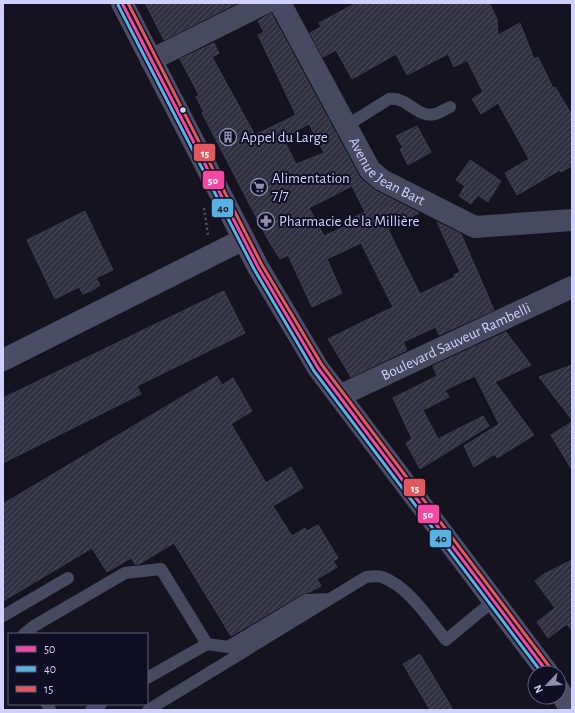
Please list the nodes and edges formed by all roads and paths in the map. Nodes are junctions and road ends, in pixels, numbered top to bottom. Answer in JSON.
{"nodes":[{"id":1,"x":122,"y":3,"type":"edge"},
{"id":2,"x":265,"y":3,"type":"edge"},
{"id":3,"x":280,"y":3,"type":"edge"},
{"id":4,"x":151,"y":60,"type":"junction"},
{"id":5,"x":450,"y":107,"type":"dead end"},
{"id":6,"x":346,"y":126,"type":"junction"},
{"id":7,"x":572,"y":220,"type":"edge"},
{"id":8,"x":244,"y":239,"type":"junction"},
{"id":9,"x":572,"y":287,"type":"edge"},
{"id":10,"x":3,"y":360,"type":"edge"},
{"id":11,"x":339,"y":396,"type":"junction"},
{"id":12,"x":68,"y":578,"type":"dead end"},
{"id":13,"x":330,"y":599,"type":"junction"},
{"id":14,"x":493,"y":601,"type":"junction"},
{"id":15,"x":3,"y":616,"type":"edge"},
{"id":16,"x":25,"y":633,"type":"edge"},
{"id":17,"x":207,"y":644,"type":"junction"},
{"id":18,"x":542,"y":665,"type":"edge"},
{"id":19,"x":148,"y":677,"type":"edge"},
{"id":20,"x":100,"y":705,"type":"edge"},
{"id":21,"x":91,"y":710,"type":"edge"},
{"id":22,"x":148,"y":710,"type":"edge"}],
"edges":[{"from":1,"to":4,"type":"main road"},
{"from":2,"to":4,"type":"street"},
{"from":3,"to":6,"type":"street","name":"Avenue Jean Bart"},
{"from":4,"to":8,"type":"main road"},
{"from":5,"to":6,"type":"lane"},
{"from":6,"to":7,"type":"street","name":"Avenue Jean Bart"},
{"from":8,"to":10,"type":"main road"},
{"from":8,"to":11,"type":"main road"},
{"from":9,"to":11,"type":"street","name":"Boulevard Sauveur Rambelli"},
{"from":11,"to":14,"type":"main road"},
{"from":12,"to":15,"type":"lane"},
{"from":13,"to":14,"type":"lane"},
{"from":13,"to":17,"type":"lane"},
{"from":13,"to":22,"type":"lane"},
{"from":14,"to":18,"type":"main road"},
{"from":16,"to":17,"type":"lane"},
{"from":17,"to":19,"type":"lane"},
{"from":20,"to":21,"type":"lane"}]}
